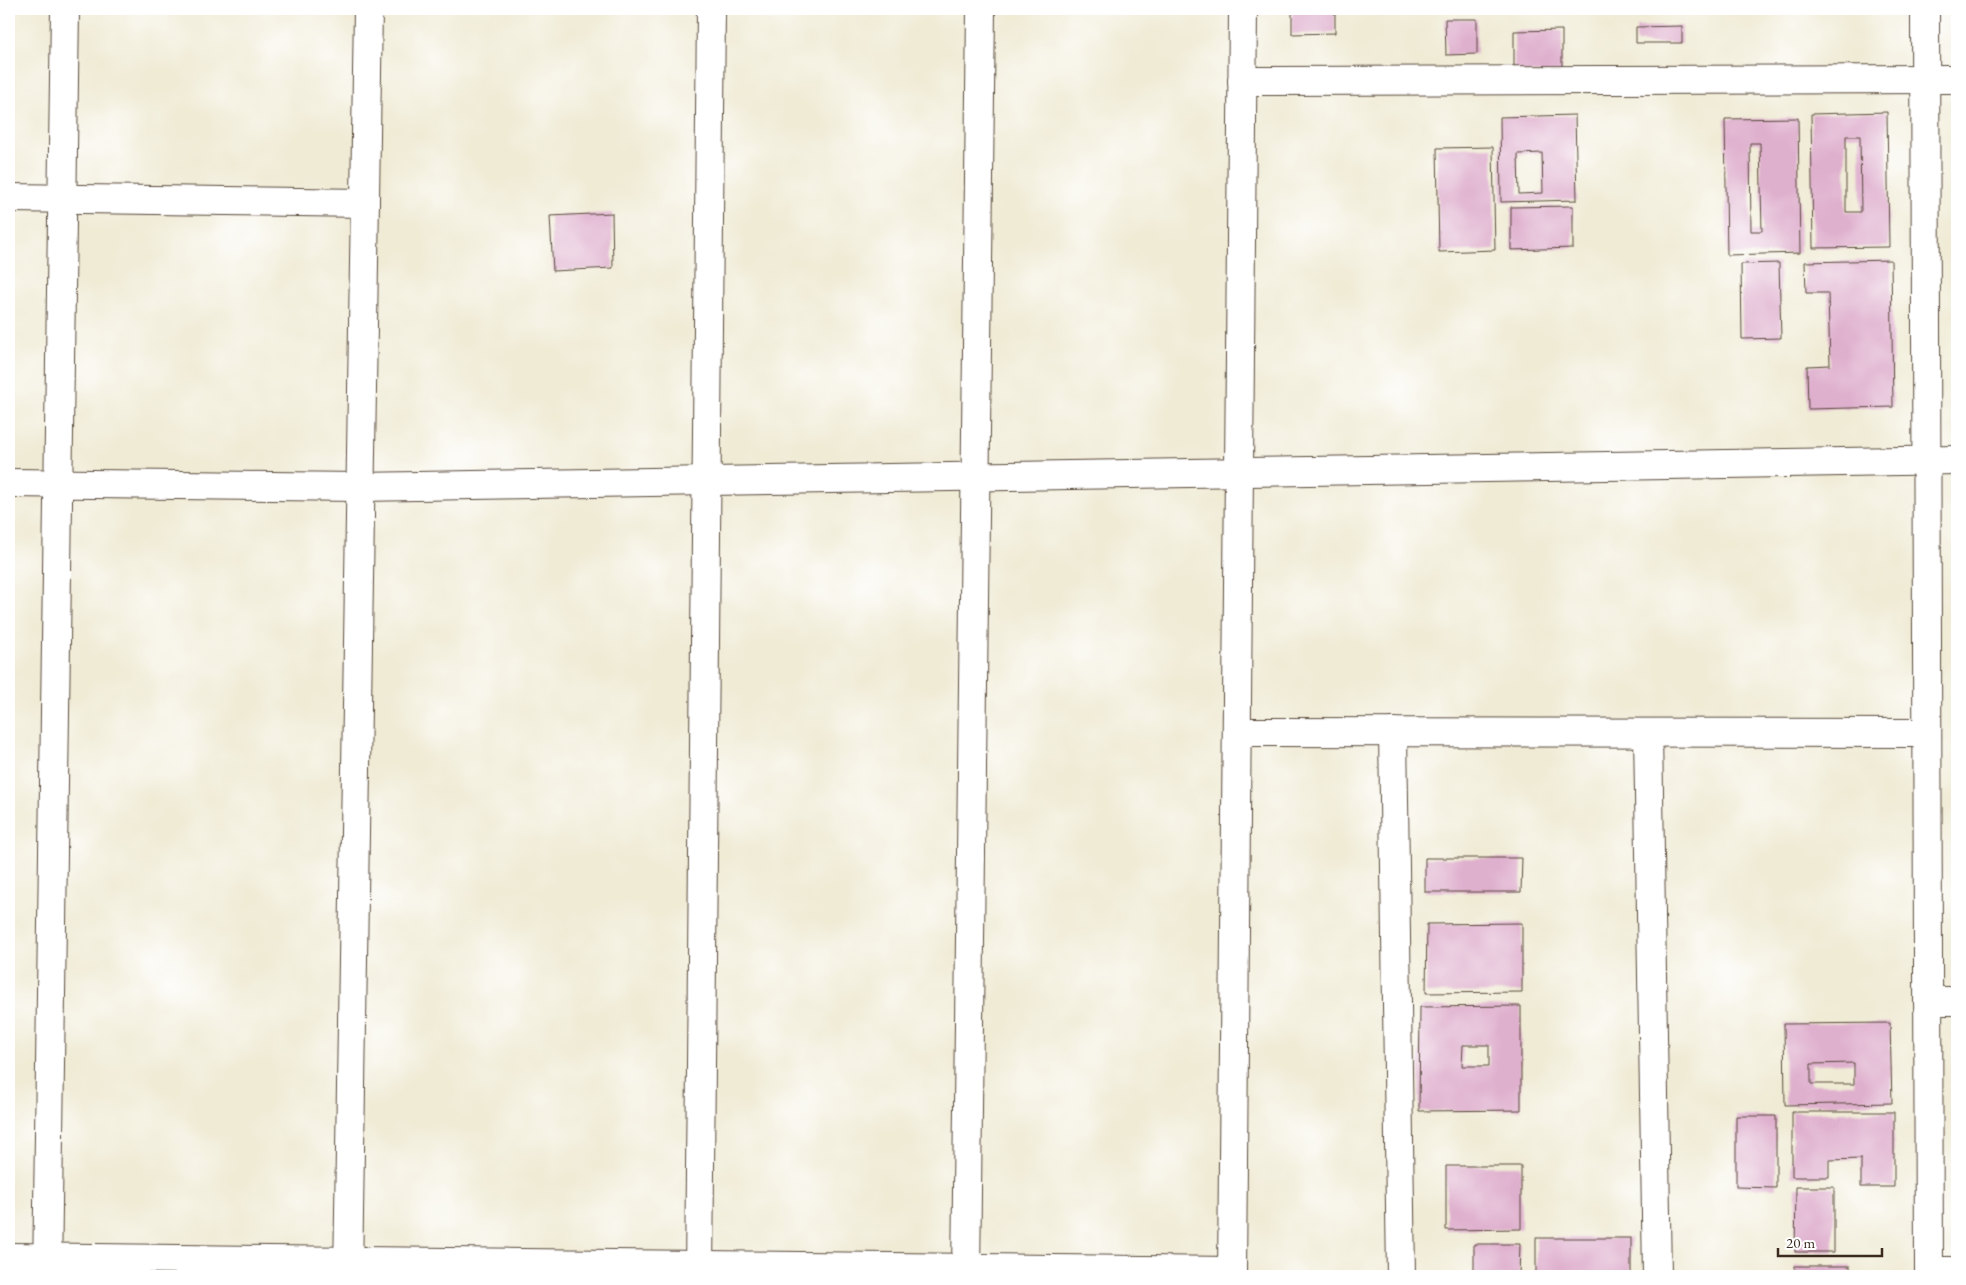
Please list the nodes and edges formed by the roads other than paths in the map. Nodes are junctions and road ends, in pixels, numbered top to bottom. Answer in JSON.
{"nodes":[{"id":1,"x":65,"y":9,"type":"edge"},
{"id":2,"x":368,"y":9,"type":"edge"},
{"id":3,"x":711,"y":9,"type":"edge"},
{"id":4,"x":981,"y":9,"type":"edge"},
{"id":5,"x":1243,"y":9,"type":"edge"},
{"id":6,"x":1925,"y":9,"type":"edge"},
{"id":7,"x":1925,"y":79,"type":"junction"},
{"id":8,"x":1957,"y":79,"type":"edge"},
{"id":9,"x":1242,"y":82,"type":"junction"},
{"id":10,"x":9,"y":198,"type":"edge"},
{"id":11,"x":62,"y":198,"type":"junction"},
{"id":12,"x":365,"y":203,"type":"junction"},
{"id":13,"x":1957,"y":460,"type":"edge"},
{"id":14,"x":1926,"y":461,"type":"junction"},
{"id":15,"x":1240,"y":473,"type":"junction"},
{"id":16,"x":976,"y":477,"type":"junction"},
{"id":17,"x":706,"y":481,"type":"junction"},
{"id":18,"x":9,"y":482,"type":"edge"},
{"id":19,"x":57,"y":483,"type":"junction"},
{"id":20,"x":360,"y":487,"type":"junction"},
{"id":21,"x":1237,"y":732,"type":"junction"},
{"id":22,"x":1393,"y":732,"type":"junction"},
{"id":23,"x":1648,"y":733,"type":"junction"},
{"id":24,"x":1927,"y":733,"type":"junction"},
{"id":25,"x":1928,"y":1001,"type":"junction"},
{"id":26,"x":1957,"y":1001,"type":"edge"},
{"id":27,"x":9,"y":1257,"type":"edge"},
{"id":28,"x":48,"y":1267,"type":"edge"},
{"id":29,"x":348,"y":1268,"type":"edge"},
{"id":30,"x":699,"y":1271,"type":"edge"},
{"id":31,"x":1957,"y":1271,"type":"edge"},
{"id":32,"x":966,"y":1272,"type":"edge"},
{"id":33,"x":1232,"y":1274,"type":"edge"},
{"id":34,"x":1929,"y":1274,"type":"edge"},
{"id":35,"x":1401,"y":1276,"type":"edge"},
{"id":36,"x":1657,"y":1276,"type":"edge"}],
"edges":[{"from":1,"to":11,"type":"street"},
{"from":2,"to":12,"type":"street"},
{"from":3,"to":17,"type":"street"},
{"from":4,"to":16,"type":"street"},
{"from":5,"to":9,"type":"street"},
{"from":6,"to":7,"type":"street"},
{"from":7,"to":8,"type":"street"},
{"from":7,"to":9,"type":"street"},
{"from":7,"to":14,"type":"street"},
{"from":9,"to":15,"type":"street"},
{"from":10,"to":11,"type":"street"},
{"from":11,"to":12,"type":"street"},
{"from":11,"to":19,"type":"street"},
{"from":12,"to":20,"type":"street"},
{"from":13,"to":14,"type":"street"},
{"from":14,"to":15,"type":"street"},
{"from":14,"to":24,"type":"street"},
{"from":15,"to":16,"type":"street"},
{"from":15,"to":21,"type":"street"},
{"from":16,"to":17,"type":"street"},
{"from":16,"to":32,"type":"street"},
{"from":17,"to":20,"type":"street"},
{"from":17,"to":30,"type":"street"},
{"from":18,"to":19,"type":"street"},
{"from":19,"to":20,"type":"street"},
{"from":19,"to":28,"type":"street"},
{"from":20,"to":29,"type":"street"},
{"from":21,"to":22,"type":"street"},
{"from":21,"to":33,"type":"street"},
{"from":22,"to":23,"type":"street"},
{"from":22,"to":35,"type":"street"},
{"from":23,"to":24,"type":"street"},
{"from":23,"to":36,"type":"street"},
{"from":24,"to":25,"type":"street"},
{"from":25,"to":26,"type":"street"},
{"from":25,"to":34,"type":"street"},
{"from":27,"to":28,"type":"street"},
{"from":28,"to":29,"type":"street"},
{"from":29,"to":30,"type":"street"},
{"from":30,"to":32,"type":"street"},
{"from":31,"to":34,"type":"street"},
{"from":32,"to":33,"type":"street"}]}
